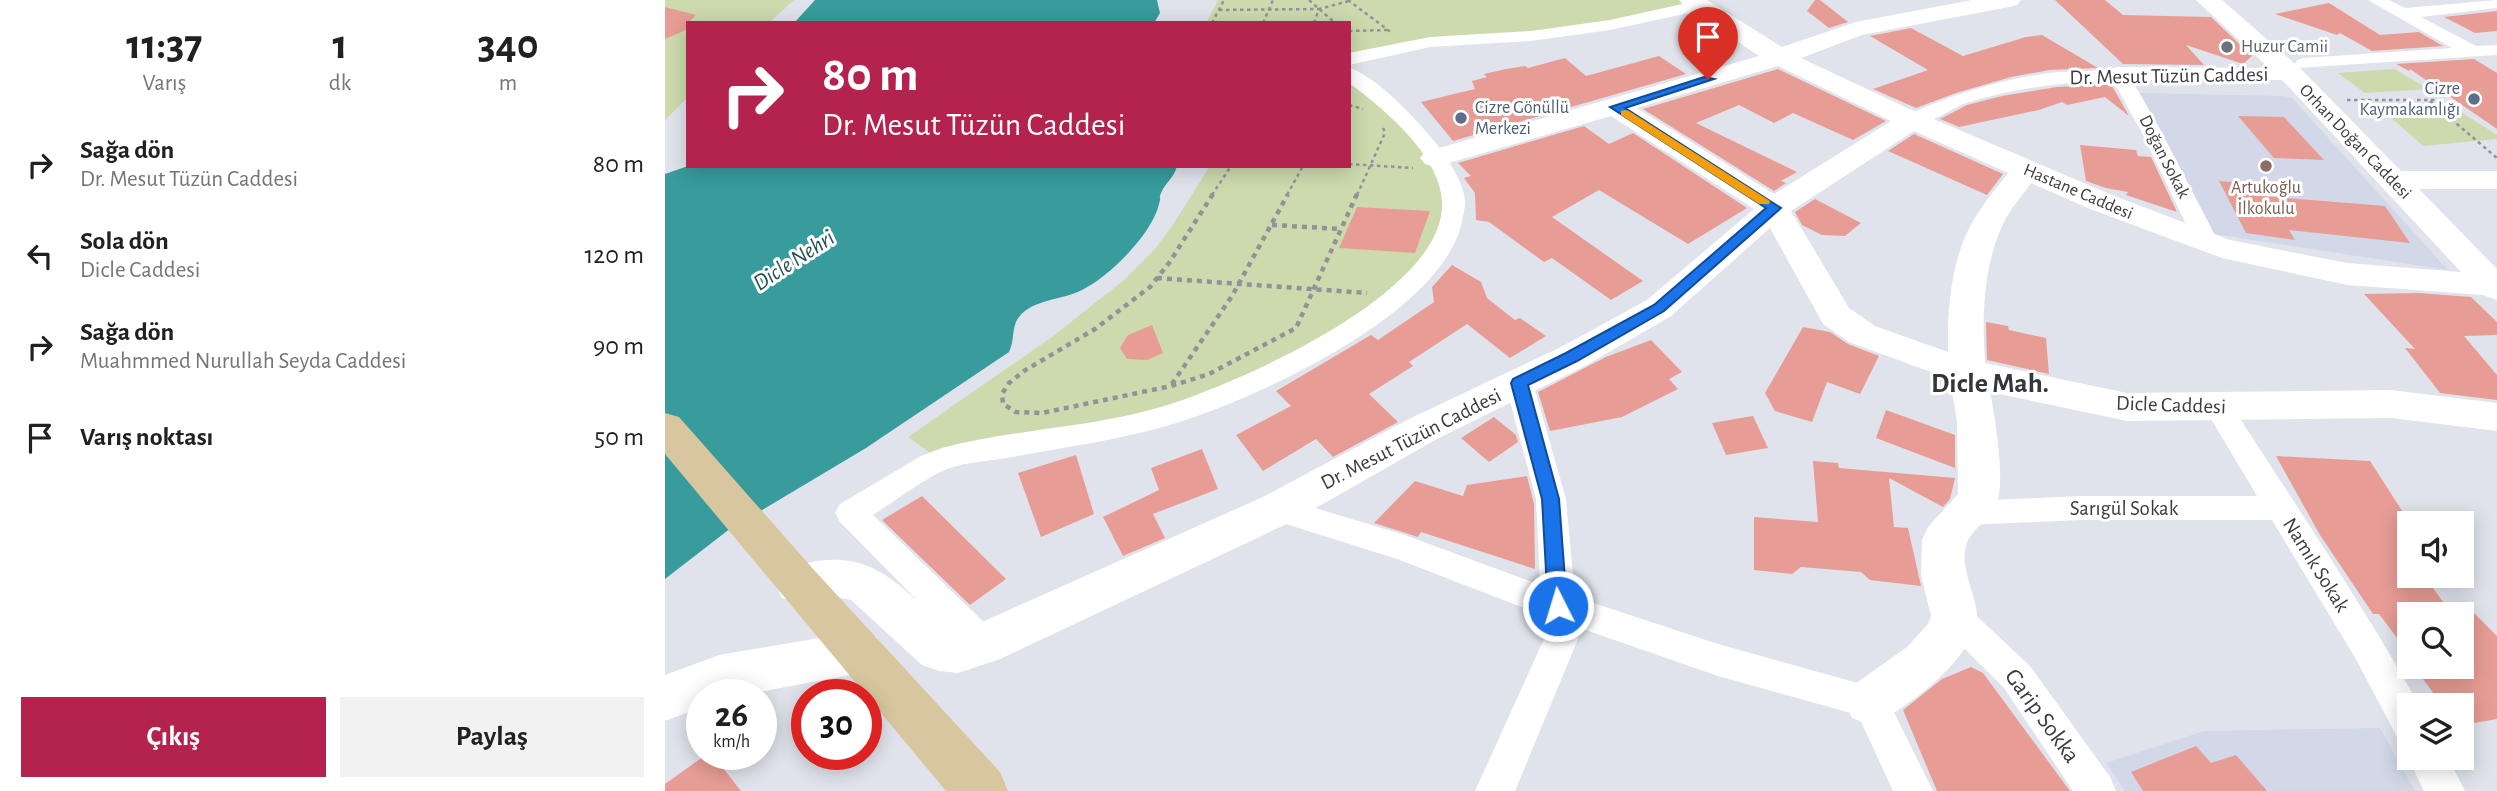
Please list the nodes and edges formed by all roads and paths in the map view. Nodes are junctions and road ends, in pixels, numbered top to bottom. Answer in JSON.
{"nodes":[{"id":1,"x":1224,"y":0,"type":"edge"},
{"id":2,"x":1273,"y":0,"type":"edge"},
{"id":3,"x":1309,"y":0,"type":"edge"},
{"id":4,"x":2208,"y":0,"type":"edge"},
{"id":5,"x":2227,"y":0,"type":"edge"},
{"id":6,"x":2376,"y":0,"type":"edge"},
{"id":7,"x":1349,"y":1,"type":"edge"},
{"id":8,"x":1993,"y":2,"type":"edge"},
{"id":9,"x":1693,"y":3,"type":"edge"},
{"id":10,"x":2497,"y":4,"type":"edge"},
{"id":11,"x":1269,"y":9,"type":"junction"},
{"id":12,"x":1319,"y":9,"type":"junction"},
{"id":13,"x":1219,"y":10,"type":"junction"},
{"id":14,"x":2401,"y":14,"type":"junction"},
{"id":15,"x":1213,"y":21,"type":"edge"},
{"id":16,"x":1264,"y":21,"type":"edge"},
{"id":17,"x":1315,"y":21,"type":"edge"},
{"id":18,"x":1333,"y":21,"type":"edge"},
{"id":19,"x":1389,"y":30,"type":"junction"},
{"id":20,"x":1351,"y":31,"type":"edge"},
{"id":21,"x":1409,"y":46,"type":"junction"},
{"id":22,"x":2497,"y":50,"type":"edge"},
{"id":23,"x":2474,"y":51,"type":"junction"},
{"id":24,"x":1780,"y":55,"type":"junction"},
{"id":25,"x":1351,"y":59,"type":"edge"},
{"id":26,"x":2297,"y":69,"type":"junction"},
{"id":27,"x":2119,"y":73,"type":"junction"},
{"id":28,"x":1351,"y":75,"type":"edge"},
{"id":29,"x":2339,"y":100,"type":"junction"},
{"id":30,"x":2429,"y":100,"type":"junction"},
{"id":31,"x":2443,"y":100,"type":"dead end"},
{"id":32,"x":1351,"y":106,"type":"edge"},
{"id":33,"x":1616,"y":107,"type":"junction"},
{"id":34,"x":1368,"y":111,"type":"dead end"},
{"id":35,"x":1379,"y":119,"type":"dead end"},
{"id":36,"x":1912,"y":120,"type":"junction"},
{"id":37,"x":2497,"y":158,"type":"edge"},
{"id":38,"x":1351,"y":164,"type":"edge"},
{"id":39,"x":1439,"y":164,"type":"junction"},
{"id":40,"x":1370,"y":165,"type":"junction"},
{"id":41,"x":1230,"y":168,"type":"edge"},
{"id":42,"x":1302,"y":168,"type":"edge"},
{"id":43,"x":2025,"y":170,"type":"junction"},
{"id":44,"x":2404,"y":179,"type":"junction"},
{"id":45,"x":2497,"y":180,"type":"edge"},
{"id":46,"x":1774,"y":208,"type":"junction"},
{"id":47,"x":1272,"y":225,"type":"junction"},
{"id":48,"x":1341,"y":229,"type":"junction"},
{"id":49,"x":2207,"y":243,"type":"junction"},
{"id":50,"x":1157,"y":278,"type":"junction"},
{"id":51,"x":2496,"y":280,"type":"edge"},
{"id":52,"x":1239,"y":284,"type":"junction"},
{"id":53,"x":1313,"y":289,"type":"junction"},
{"id":54,"x":1399,"y":295,"type":"junction"},
{"id":55,"x":1967,"y":371,"type":"junction"},
{"id":56,"x":1519,"y":383,"type":"junction"},
{"id":57,"x":1171,"y":386,"type":"junction"},
{"id":58,"x":2218,"y":407,"type":"junction"},
{"id":59,"x":2497,"y":417,"type":"edge"},
{"id":60,"x":1148,"y":420,"type":"junction"},
{"id":61,"x":665,"y":427,"type":"edge"},
{"id":62,"x":2281,"y":508,"type":"junction"},
{"id":63,"x":1278,"y":509,"type":"junction"},
{"id":64,"x":1966,"y":513,"type":"junction"},
{"id":65,"x":785,"y":567,"type":"junction"},
{"id":66,"x":1558,"y":606,"type":"junction"},
{"id":67,"x":1954,"y":616,"type":"junction"},
{"id":68,"x":983,"y":644,"type":"junction"},
{"id":69,"x":859,"y":652,"type":"junction"},
{"id":70,"x":665,"y":698,"type":"edge"},
{"id":71,"x":2397,"y":701,"type":"edge"},
{"id":72,"x":1870,"y":702,"type":"junction"},
{"id":73,"x":2434,"y":770,"type":"edge"},
{"id":74,"x":981,"y":791,"type":"edge"},
{"id":75,"x":1495,"y":791,"type":"edge"},
{"id":76,"x":1913,"y":791,"type":"edge"},
{"id":77,"x":2096,"y":791,"type":"edge"},
{"id":78,"x":2445,"y":791,"type":"edge"}],
"edges":[{"from":1,"to":13,"type":"path"},
{"from":2,"to":11,"type":"path"},
{"from":3,"to":12,"type":"path"},
{"from":4,"to":26,"type":"street","name":"Orhan Doğan Caddesi"},
{"from":5,"to":26,"type":"street","name":"Orhan Doğan Caddesi"},
{"from":6,"to":14,"type":"street"},
{"from":7,"to":12,"type":"path"},
{"from":7,"to":19,"type":"path"},
{"from":8,"to":24,"type":"street"},
{"from":9,"to":21,"type":"street"},
{"from":9,"to":24,"type":"street","name":"Hastane Caddesi"},
{"from":10,"to":14,"type":"street"},
{"from":11,"to":12,"type":"path"},
{"from":11,"to":13,"type":"path"},
{"from":11,"to":16,"type":"path"},
{"from":12,"to":17,"type":"path"},
{"from":12,"to":18,"type":"path"},
{"from":13,"to":15,"type":"path"},
{"from":14,"to":23,"type":"street"},
{"from":19,"to":20,"type":"path"},
{"from":19,"to":21,"type":"path"},
{"from":21,"to":25,"type":"street"},
{"from":22,"to":23,"type":"street","name":"Dr. Mesut Tüzün Caddesi"},
{"from":23,"to":26,"type":"street","name":"Dr. Mesut Tüzün Caddesi"},
{"from":24,"to":33,"type":"street"},
{"from":24,"to":36,"type":"street","name":"Hastane Caddesi"},
{"from":26,"to":27,"type":"street","name":"Dr. Mesut Tüzün Caddesi"},
{"from":26,"to":29,"type":"street","name":"Orhan Doğan Caddesi"},
{"from":26,"to":44,"type":"street","name":"Orhan Doğan Caddesi"},
{"from":27,"to":36,"type":"street","name":"Dr. Mesut Tüzün Caddesi"},
{"from":27,"to":49,"type":"street","name":"Doğan Sokak"},
{"from":28,"to":39,"type":"street"},
{"from":29,"to":30,"type":"path"},
{"from":29,"to":44,"type":"street","name":"Orhan Doğan Caddesi"},
{"from":30,"to":31,"type":"path"},
{"from":30,"to":37,"type":"path"},
{"from":32,"to":34,"type":"path"},
{"from":33,"to":39,"type":"street"},
{"from":33,"to":46,"type":"street","name":"Dicle Caddesi"},
{"from":35,"to":40,"type":"path"},
{"from":36,"to":43,"type":"street","name":"Hastane Caddesi"},
{"from":36,"to":46,"type":"street","name":"Dr. Mesut Tüzün Caddesi"},
{"from":38,"to":40,"type":"path"},
{"from":39,"to":40,"type":"path"},
{"from":39,"to":54,"type":"street"},
{"from":40,"to":48,"type":"path"},
{"from":41,"to":50,"type":"path"},
{"from":42,"to":47,"type":"path"},
{"from":43,"to":49,"type":"street","name":"Hastane Caddesi"},
{"from":43,"to":55,"type":"street"},
{"from":44,"to":45,"type":"street"},
{"from":44,"to":51,"type":"street","name":"Orhan Doğan Caddesi"},
{"from":46,"to":55,"type":"street","name":"Dicle Caddesi"},
{"from":46,"to":56,"type":"street","name":"Dr. Mesut Tüzün Caddesi"},
{"from":47,"to":48,"type":"path"},
{"from":47,"to":52,"type":"path"},
{"from":48,"to":53,"type":"path"},
{"from":49,"to":51,"type":"street","name":"Hastane Caddesi"},
{"from":50,"to":52,"type":"path"},
{"from":50,"to":57,"type":"path"},
{"from":52,"to":53,"type":"path"},
{"from":52,"to":57,"type":"path"},
{"from":53,"to":54,"type":"path"},
{"from":53,"to":57,"type":"path"},
{"from":54,"to":60,"type":"street"},
{"from":55,"to":58,"type":"street","name":"Dicle Caddesi"},
{"from":55,"to":64,"type":"street"},
{"from":56,"to":63,"type":"street","name":"Dr. Mesut Tüzün Caddesi"},
{"from":56,"to":66,"type":"street"},
{"from":57,"to":60,"type":"path"},
{"from":58,"to":59,"type":"street","name":"Dicle Caddesi"},
{"from":58,"to":62,"type":"street","name":"Namık Sokak"},
{"from":60,"to":68,"type":"street"},
{"from":61,"to":65,"type":"main road"},
{"from":62,"to":64,"type":"street","name":"Sarıgül Sokak"},
{"from":62,"to":71,"type":"street","name":"Namık Sokak"},
{"from":63,"to":66,"type":"street"},
{"from":63,"to":68,"type":"street","name":"Dr. Mesut Tüzün Caddesi"},
{"from":64,"to":67,"type":"street"},
{"from":65,"to":68,"type":"street","name":"Dr. Mesut Tüzün Caddesi"},
{"from":65,"to":69,"type":"main road"},
{"from":66,"to":72,"type":"street"},
{"from":66,"to":75,"type":"street"},
{"from":67,"to":72,"type":"street"},
{"from":67,"to":77,"type":"street","name":"Garip Sokka"},
{"from":69,"to":70,"type":"street"},
{"from":69,"to":74,"type":"main road"},
{"from":72,"to":76,"type":"street"},
{"from":73,"to":78,"type":"street"}]}
